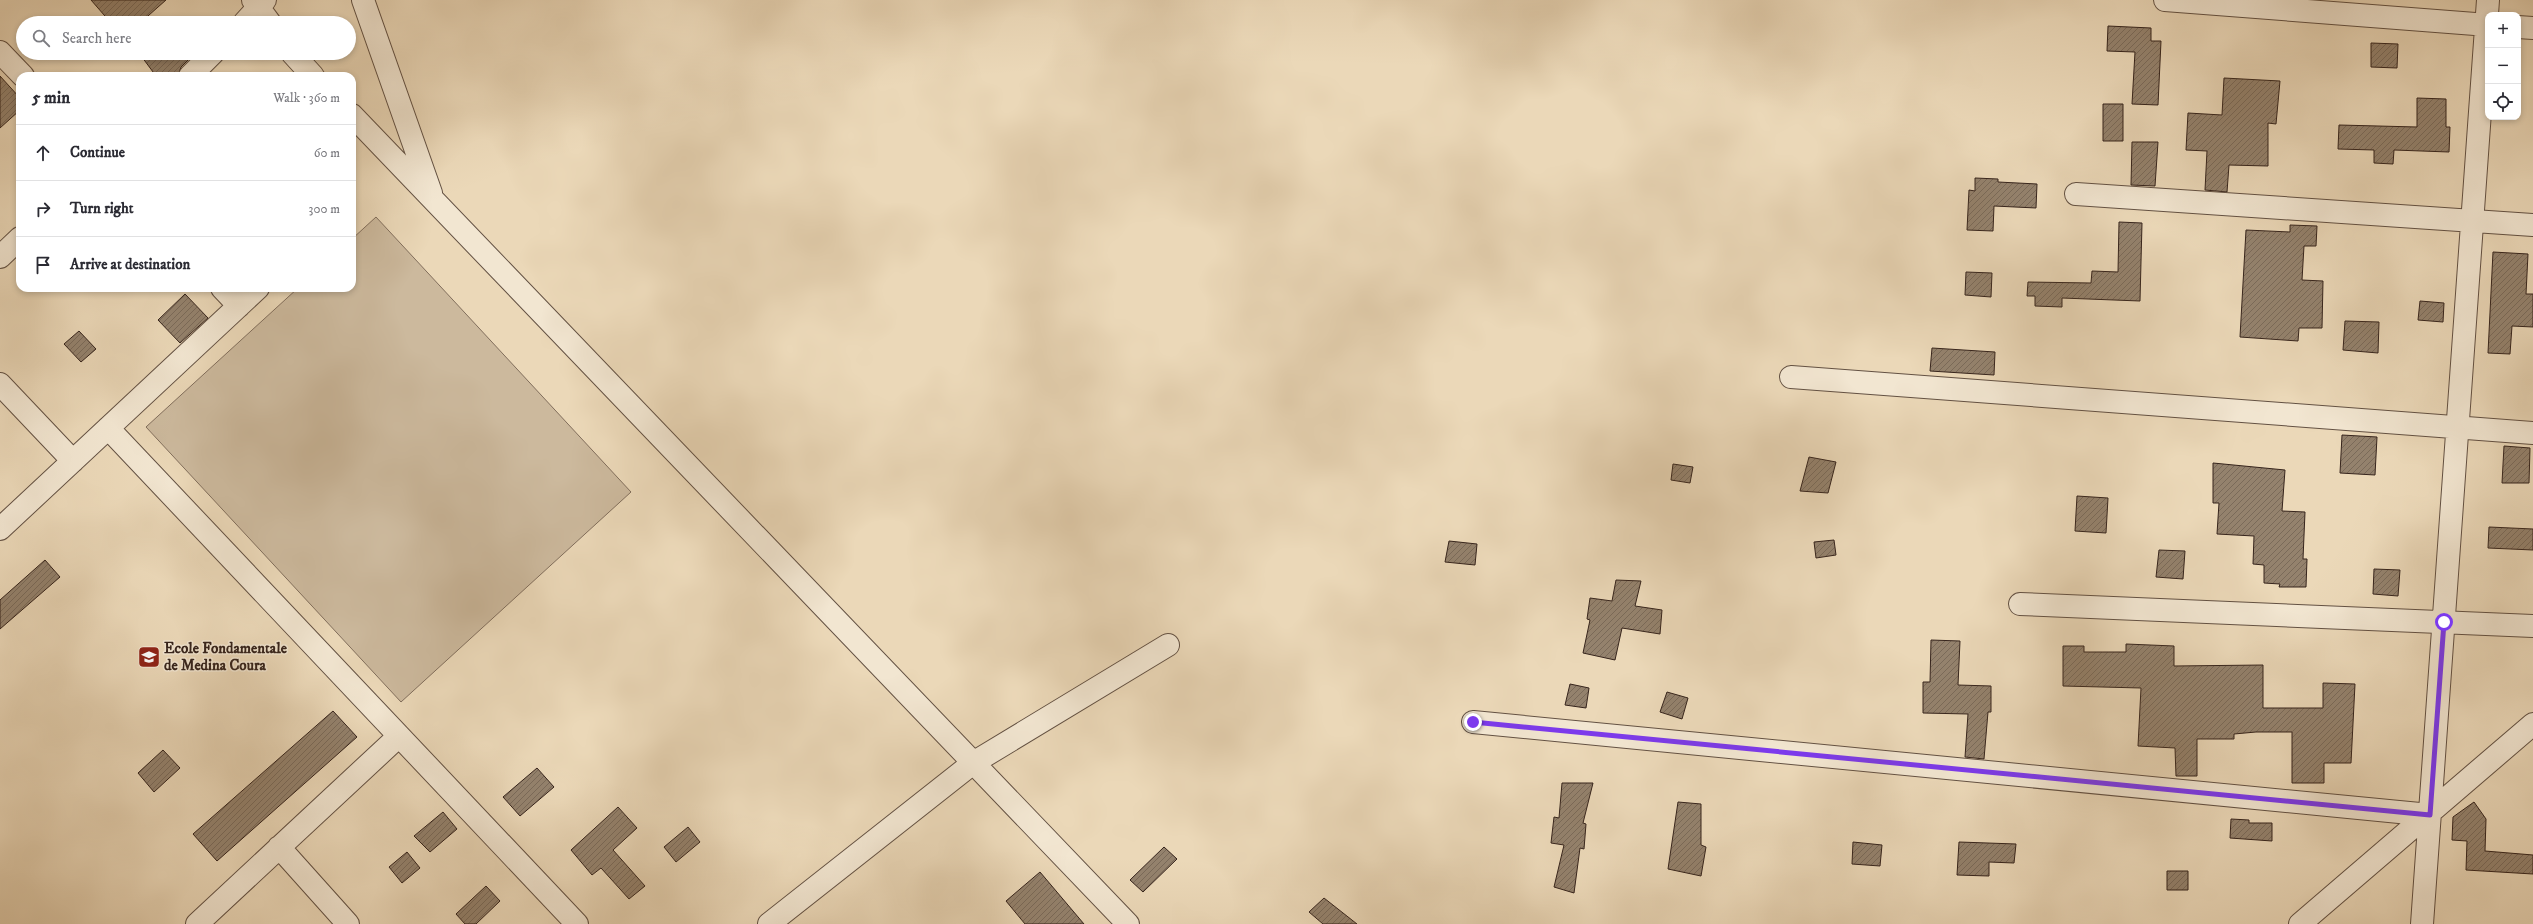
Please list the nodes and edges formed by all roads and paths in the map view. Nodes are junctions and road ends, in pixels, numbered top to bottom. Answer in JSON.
{"nodes":[{"id":1,"x":363,"y":0,"type":"edge"},
{"id":2,"x":2165,"y":0,"type":"edge"},
{"id":3,"x":2488,"y":0,"type":"edge"},
{"id":4,"x":2488,"y":12,"type":"edge"},
{"id":5,"x":2485,"y":25,"type":"edge"},
{"id":6,"x":2521,"y":27,"type":"edge"},
{"id":7,"x":2533,"y":28,"type":"edge"},
{"id":8,"x":2485,"y":48,"type":"edge"},
{"id":9,"x":0,"y":52,"type":"edge"},
{"id":10,"x":206,"y":60,"type":"edge"},
{"id":11,"x":298,"y":60,"type":"edge"},
{"id":12,"x":19,"y":72,"type":"edge"},
{"id":13,"x":194,"y":72,"type":"edge"},
{"id":14,"x":309,"y":72,"type":"edge"},
{"id":15,"x":356,"y":119,"type":"edge"},
{"id":16,"x":2076,"y":194,"type":"dead end"},
{"id":17,"x":434,"y":200,"type":"junction"},
{"id":18,"x":2472,"y":221,"type":"junction"},
{"id":19,"x":2533,"y":225,"type":"edge"},
{"id":20,"x":16,"y":242,"type":"edge"},
{"id":21,"x":0,"y":257,"type":"edge"},
{"id":22,"x":226,"y":292,"type":"edge"},
{"id":23,"x":254,"y":292,"type":"edge"},
{"id":24,"x":239,"y":306,"type":"junction"},
{"id":25,"x":1791,"y":377,"type":"dead end"},
{"id":26,"x":0,"y":384,"type":"edge"},
{"id":27,"x":108,"y":428,"type":"junction"},
{"id":28,"x":2457,"y":428,"type":"junction"},
{"id":29,"x":2533,"y":433,"type":"edge"},
{"id":30,"x":73,"y":461,"type":"junction"},
{"id":31,"x":0,"y":529,"type":"edge"},
{"id":32,"x":2020,"y":604,"type":"dead end"},
{"id":33,"x":2444,"y":622,"type":"junction"},
{"id":34,"x":2533,"y":626,"type":"edge"},
{"id":35,"x":1168,"y":645,"type":"dead end"},
{"id":36,"x":1473,"y":722,"type":"dead end"},
{"id":37,"x":2533,"y":724,"type":"edge"},
{"id":38,"x":399,"y":736,"type":"junction"},
{"id":39,"x":973,"y":763,"type":"junction"},
{"id":40,"x":2430,"y":815,"type":"junction"},
{"id":41,"x":280,"y":847,"type":"junction"},
{"id":42,"x":197,"y":924,"type":"edge"},
{"id":43,"x":348,"y":924,"type":"edge"},
{"id":44,"x":577,"y":924,"type":"edge"},
{"id":45,"x":769,"y":924,"type":"edge"},
{"id":46,"x":1128,"y":924,"type":"edge"},
{"id":47,"x":2300,"y":924,"type":"edge"},
{"id":48,"x":2422,"y":924,"type":"edge"}],
"edges":[{"from":1,"to":17,"type":"street"},
{"from":2,"to":5,"type":"street"},
{"from":3,"to":4,"type":"street"},
{"from":6,"to":7,"type":"street"},
{"from":8,"to":18,"type":"street"},
{"from":9,"to":12,"type":"street"},
{"from":10,"to":13,"type":"street"},
{"from":11,"to":14,"type":"street"},
{"from":15,"to":17,"type":"street"},
{"from":16,"to":18,"type":"street"},
{"from":17,"to":39,"type":"street"},
{"from":18,"to":19,"type":"street"},
{"from":18,"to":28,"type":"street"},
{"from":20,"to":21,"type":"street"},
{"from":22,"to":24,"type":"street"},
{"from":23,"to":24,"type":"street"},
{"from":24,"to":27,"type":"street"},
{"from":25,"to":28,"type":"street"},
{"from":26,"to":30,"type":"street"},
{"from":27,"to":30,"type":"street"},
{"from":27,"to":38,"type":"street"},
{"from":28,"to":29,"type":"street"},
{"from":28,"to":33,"type":"street"},
{"from":30,"to":31,"type":"street"},
{"from":32,"to":33,"type":"street"},
{"from":33,"to":34,"type":"street"},
{"from":33,"to":40,"type":"street"},
{"from":35,"to":39,"type":"street"},
{"from":36,"to":40,"type":"street"},
{"from":37,"to":40,"type":"street"},
{"from":38,"to":41,"type":"street"},
{"from":38,"to":44,"type":"street"},
{"from":39,"to":45,"type":"street"},
{"from":39,"to":46,"type":"street"},
{"from":40,"to":47,"type":"street"},
{"from":40,"to":48,"type":"street"},
{"from":41,"to":42,"type":"street"},
{"from":41,"to":43,"type":"street"}]}
